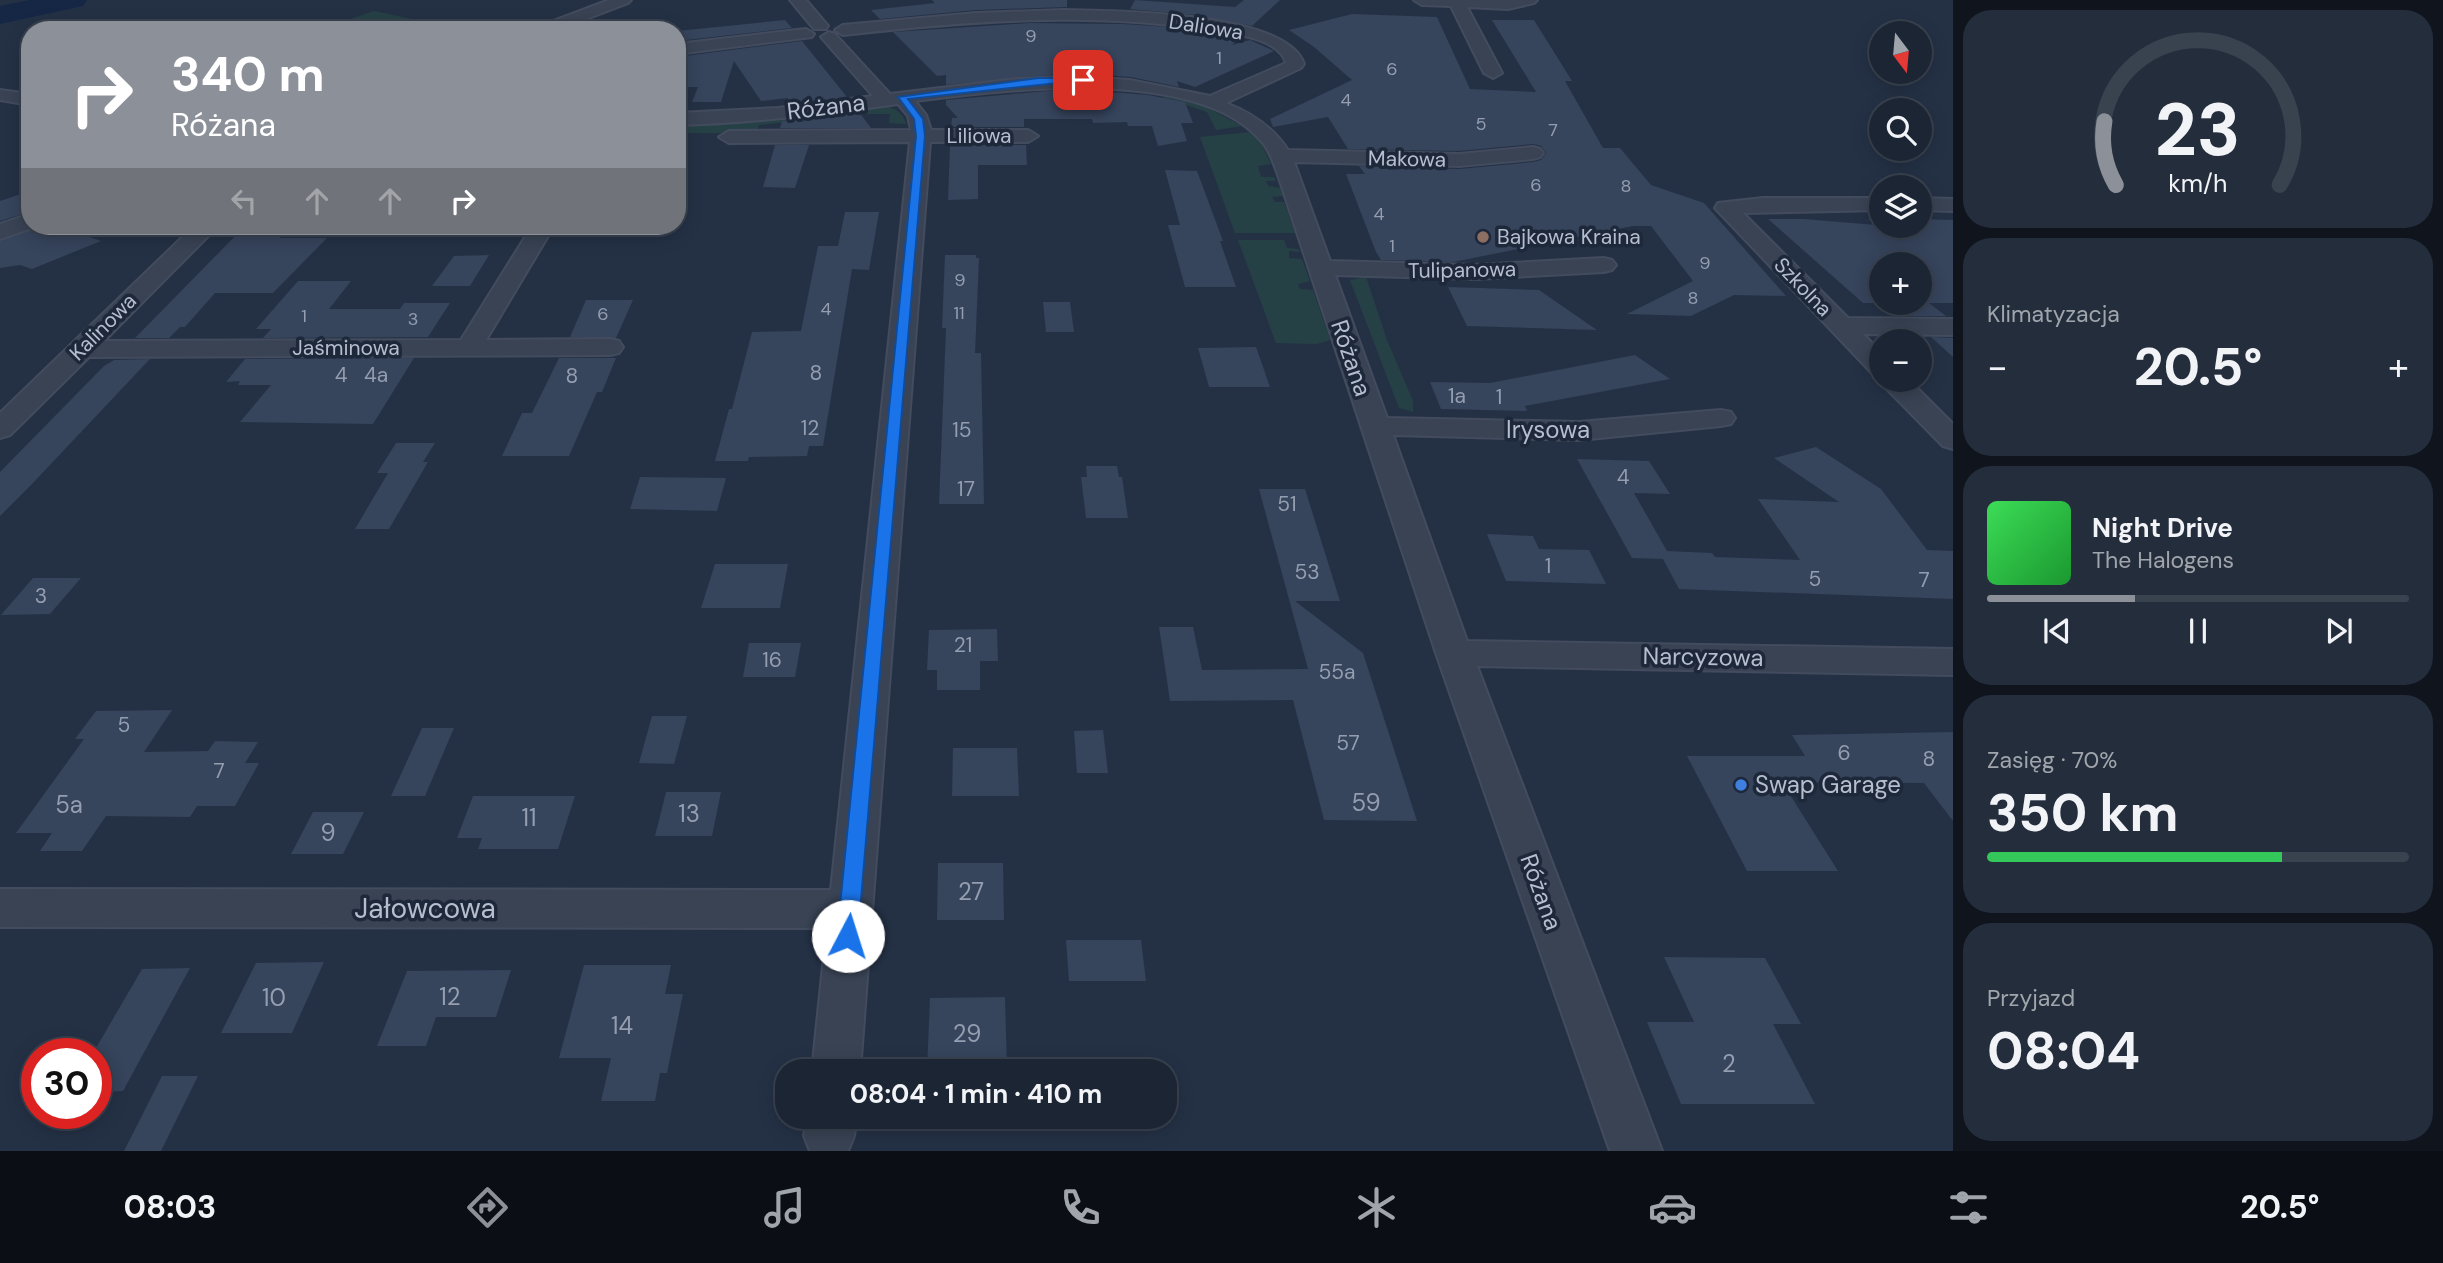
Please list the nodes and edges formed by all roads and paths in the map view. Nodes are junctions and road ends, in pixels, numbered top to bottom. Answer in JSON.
{"nodes":[{"id":1,"x":623,"y":0,"type":"edge"},
{"id":2,"x":798,"y":0,"type":"edge"},
{"id":3,"x":1422,"y":0,"type":"edge"},
{"id":4,"x":1530,"y":0,"type":"edge"},
{"id":5,"x":1457,"y":2,"type":"junction"},
{"id":6,"x":563,"y":3,"type":"dead end"},
{"id":7,"x":597,"y":10,"type":"junction"},
{"id":8,"x":567,"y":21,"type":"edge"},
{"id":9,"x":824,"y":32,"type":"junction"},
{"id":10,"x":686,"y":48,"type":"edge"},
{"id":11,"x":1493,"y":73,"type":"dead end"},
{"id":12,"x":0,"y":95,"type":"edge"},
{"id":13,"x":21,"y":98,"type":"edge"},
{"id":14,"x":893,"y":98,"type":"junction"},
{"id":15,"x":1210,"y":103,"type":"junction"},
{"id":16,"x":686,"y":119,"type":"edge"},
{"id":17,"x":921,"y":136,"type":"junction"},
{"id":18,"x":1028,"y":136,"type":"dead end"},
{"id":19,"x":686,"y":138,"type":"edge"},
{"id":20,"x":1533,"y":153,"type":"dead end"},
{"id":21,"x":1281,"y":156,"type":"junction"},
{"id":22,"x":1869,"y":204,"type":"edge"},
{"id":23,"x":1932,"y":204,"type":"edge"},
{"id":24,"x":1953,"y":205,"type":"edge"},
{"id":25,"x":21,"y":224,"type":"edge"},
{"id":26,"x":0,"y":232,"type":"edge"},
{"id":27,"x":198,"y":235,"type":"edge"},
{"id":28,"x":537,"y":235,"type":"edge"},
{"id":29,"x":1604,"y":265,"type":"dead end"},
{"id":30,"x":1321,"y":268,"type":"junction"},
{"id":31,"x":1841,"y":326,"type":"junction"},
{"id":32,"x":1953,"y":327,"type":"edge"},
{"id":33,"x":469,"y":347,"type":"junction"},
{"id":34,"x":610,"y":347,"type":"dead end"},
{"id":35,"x":82,"y":349,"type":"junction"},
{"id":36,"x":1869,"y":355,"type":"edge"},
{"id":37,"x":1906,"y":392,"type":"edge"},
{"id":38,"x":1721,"y":418,"type":"dead end"},
{"id":39,"x":1375,"y":426,"type":"junction"},
{"id":40,"x":0,"y":429,"type":"edge"},
{"id":41,"x":1953,"y":440,"type":"edge"},
{"id":42,"x":1454,"y":653,"type":"junction"},
{"id":43,"x":1953,"y":662,"type":"edge"},
{"id":44,"x":0,"y":908,"type":"edge"},
{"id":45,"x":850,"y":909,"type":"junction"},
{"id":46,"x":837,"y":1059,"type":"edge"},
{"id":47,"x":1636,"y":1151,"type":"edge"}],
"edges":[{"from":1,"to":7,"type":"street"},
{"from":2,"to":9,"type":"street"},
{"from":3,"to":5,"type":"street"},
{"from":4,"to":5,"type":"street"},
{"from":5,"to":11,"type":"street"},
{"from":6,"to":7,"type":"street"},
{"from":7,"to":8,"type":"street"},
{"from":9,"to":10,"type":"street","name":"Daliowa"},
{"from":9,"to":14,"type":"street"},
{"from":9,"to":15,"type":"street","name":"Daliowa"},
{"from":12,"to":13,"type":"street"},
{"from":14,"to":15,"type":"street","name":"Różana"},
{"from":14,"to":16,"type":"street","name":"Różana"},
{"from":14,"to":17,"type":"street"},
{"from":15,"to":21,"type":"street","name":"Różana"},
{"from":17,"to":18,"type":"street","name":"Liliowa"},
{"from":17,"to":19,"type":"street","name":"Liliowa"},
{"from":17,"to":45,"type":"street"},
{"from":20,"to":21,"type":"street","name":"Makowa"},
{"from":21,"to":30,"type":"street","name":"Różana"},
{"from":22,"to":31,"type":"street","name":"Szkolna"},
{"from":23,"to":24,"type":"street"},
{"from":25,"to":26,"type":"street"},
{"from":27,"to":35,"type":"street","name":"Kalinowa"},
{"from":28,"to":33,"type":"street"},
{"from":29,"to":30,"type":"street","name":"Tulipanowa"},
{"from":30,"to":39,"type":"street","name":"Różana"},
{"from":31,"to":32,"type":"street"},
{"from":31,"to":36,"type":"street","name":"Szkolna"},
{"from":33,"to":34,"type":"street","name":"Jaśminowa"},
{"from":33,"to":35,"type":"street","name":"Jaśminowa"},
{"from":35,"to":40,"type":"street","name":"Kalinowa"},
{"from":37,"to":41,"type":"street"},
{"from":38,"to":39,"type":"street","name":"Irysowa"},
{"from":39,"to":42,"type":"street","name":"Różana"},
{"from":42,"to":43,"type":"street","name":"Narcyzowa"},
{"from":42,"to":47,"type":"street","name":"Różana"},
{"from":44,"to":45,"type":"street","name":"Jałowcowa"},
{"from":45,"to":46,"type":"street"}]}
